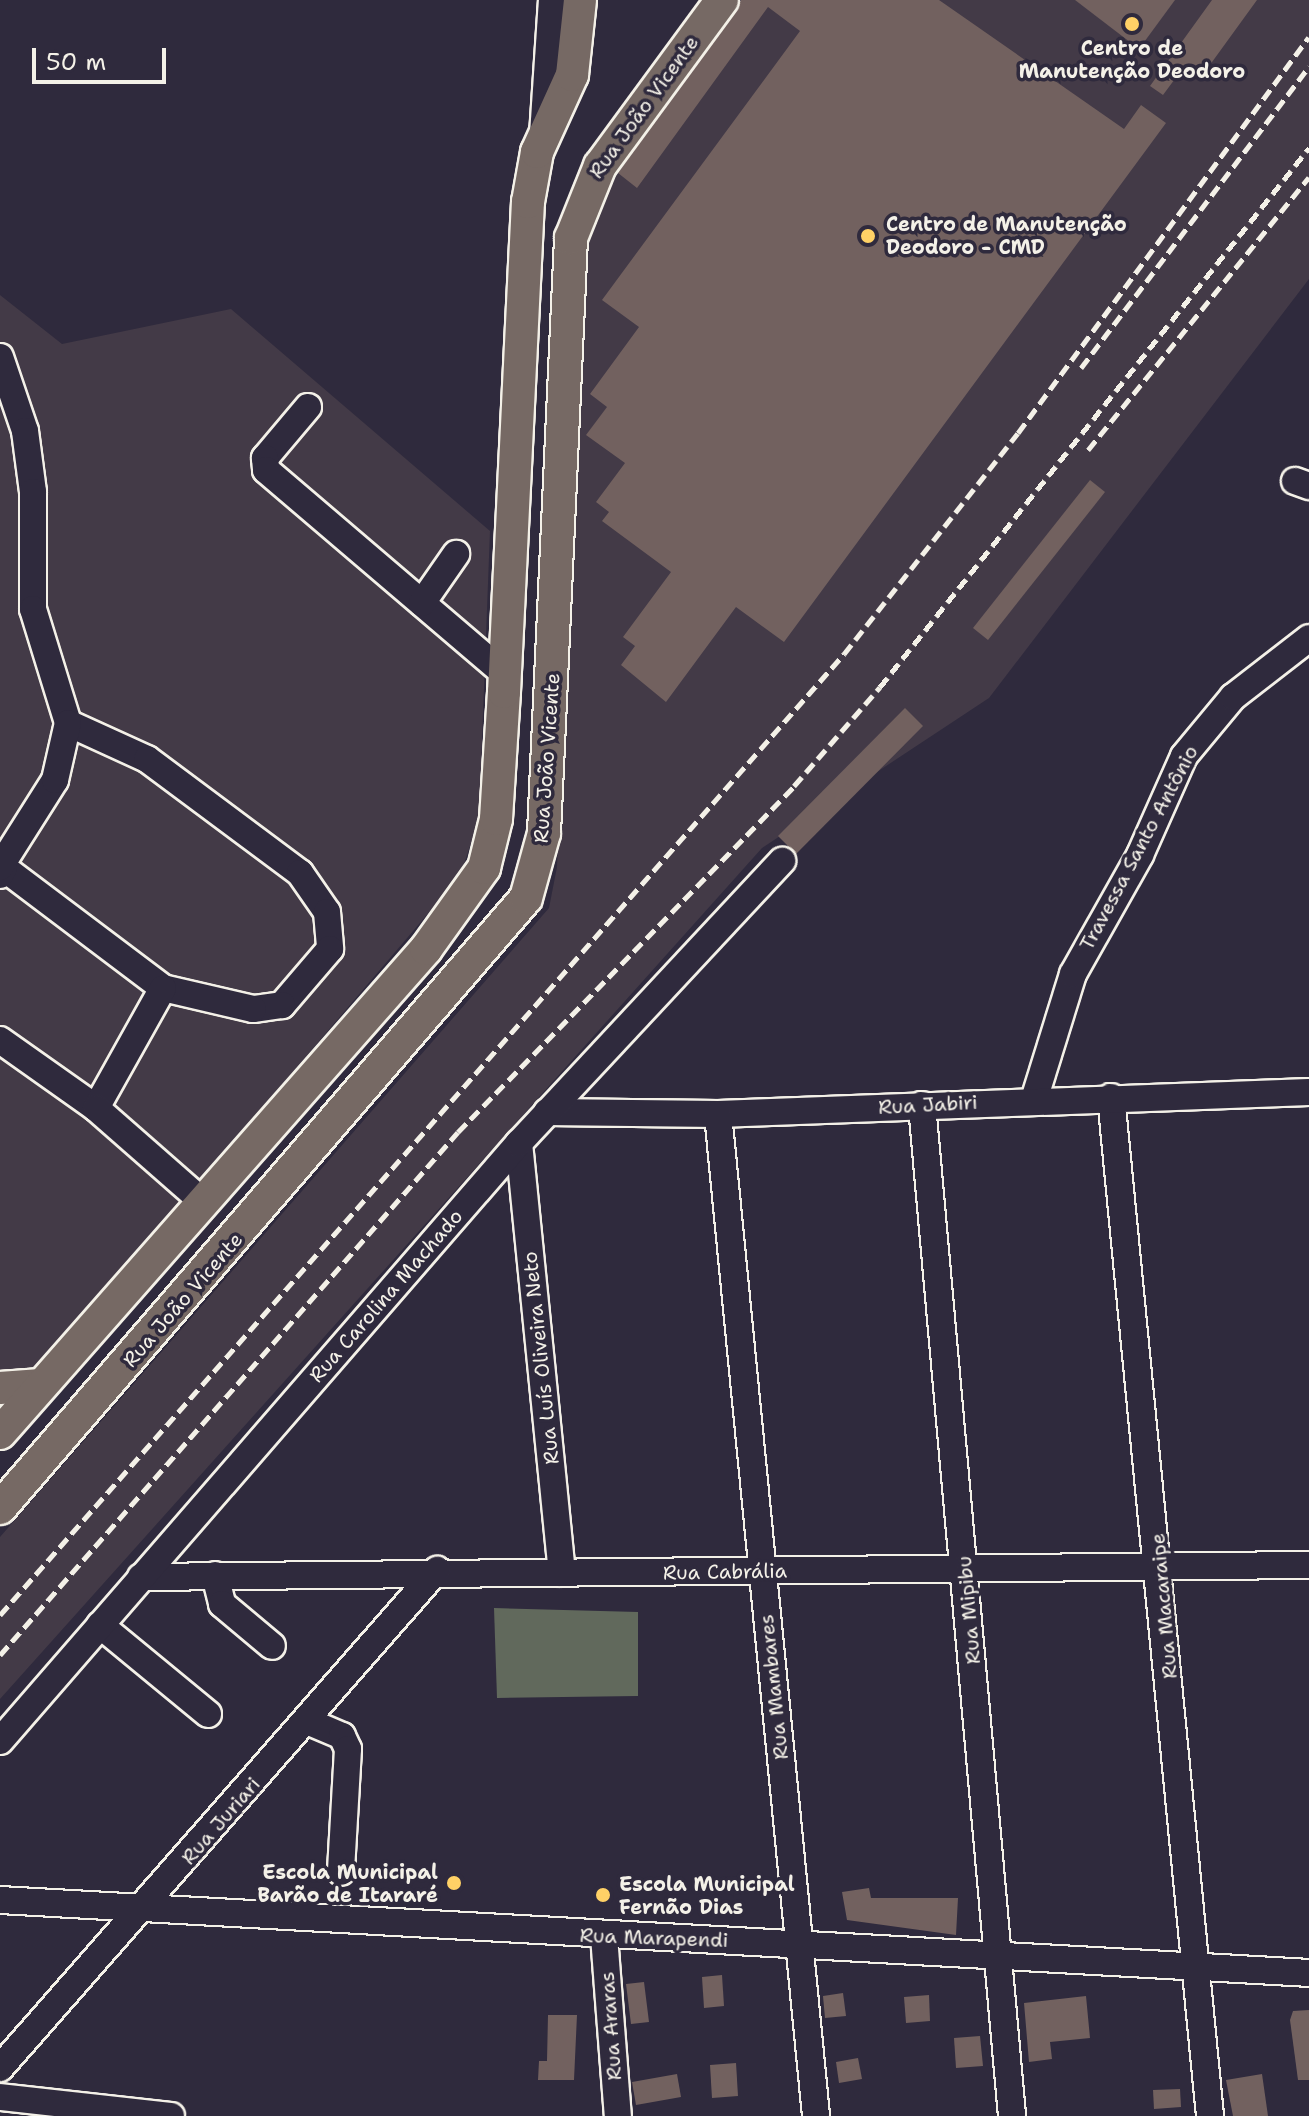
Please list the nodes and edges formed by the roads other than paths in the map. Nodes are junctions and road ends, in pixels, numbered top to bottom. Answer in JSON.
{"nodes":[{"id":1,"x":552,"y":0,"type":"edge"},
{"id":2,"x":580,"y":0,"type":"edge"},
{"id":3,"x":722,"y":0,"type":"edge"},
{"id":4,"x":543,"y":135,"type":"junction"},
{"id":5,"x":0,"y":357,"type":"edge"},
{"id":6,"x":308,"y":407,"type":"dead end"},
{"id":7,"x":456,"y":554,"type":"dead end"},
{"id":8,"x":422,"y":603,"type":"junction"},
{"id":9,"x":1309,"y":638,"type":"edge"},
{"id":10,"x":505,"y":683,"type":"junction"},
{"id":11,"x":552,"y":694,"type":"junction"},
{"id":12,"x":68,"y":723,"type":"junction"},
{"id":13,"x":782,"y":861,"type":"dead end"},
{"id":14,"x":1,"y":870,"type":"edge"},
{"id":15,"x":426,"y":949,"type":"junction"},
{"id":16,"x":163,"y":988,"type":"junction"},
{"id":17,"x":452,"y":990,"type":"junction"},
{"id":18,"x":0,"y":1040,"type":"edge"},
{"id":19,"x":1309,"y":1092,"type":"edge"},
{"id":20,"x":1111,"y":1097,"type":"junction"},
{"id":21,"x":1034,"y":1100,"type":"junction"},
{"id":22,"x":922,"y":1105,"type":"junction"},
{"id":23,"x":96,"y":1108,"type":"junction"},
{"id":24,"x":547,"y":1112,"type":"junction"},
{"id":25,"x":718,"y":1114,"type":"junction"},
{"id":26,"x":519,"y":1143,"type":"junction"},
{"id":27,"x":203,"y":1202,"type":"junction"},
{"id":28,"x":239,"y":1234,"type":"junction"},
{"id":29,"x":41,"y":1385,"type":"junction"},
{"id":30,"x":0,"y":1388,"type":"edge"},
{"id":31,"x":0,"y":1433,"type":"edge"},
{"id":32,"x":0,"y":1444,"type":"edge"},
{"id":33,"x":31,"y":1473,"type":"junction"},
{"id":34,"x":0,"y":1508,"type":"edge"},
{"id":35,"x":1309,"y":1565,"type":"edge"},
{"id":36,"x":1161,"y":1566,"type":"junction"},
{"id":37,"x":965,"y":1567,"type":"junction"},
{"id":38,"x":437,"y":1570,"type":"junction"},
{"id":39,"x":761,"y":1571,"type":"junction"},
{"id":40,"x":562,"y":1573,"type":"junction"},
{"id":41,"x":215,"y":1575,"type":"junction"},
{"id":42,"x":141,"y":1577,"type":"junction"},
{"id":43,"x":100,"y":1625,"type":"junction"},
{"id":44,"x":272,"y":1646,"type":"dead end"},
{"id":45,"x":208,"y":1714,"type":"dead end"},
{"id":46,"x":307,"y":1721,"type":"junction"},
{"id":47,"x":0,"y":1741,"type":"edge"},
{"id":48,"x":341,"y":1872,"type":"dead end"},
{"id":49,"x":0,"y":1900,"type":"edge"},
{"id":50,"x":146,"y":1908,"type":"junction"},
{"id":51,"x":604,"y":1936,"type":"junction"},
{"id":52,"x":801,"y":1943,"type":"junction"},
{"id":53,"x":1000,"y":1958,"type":"junction"},
{"id":54,"x":1197,"y":1967,"type":"junction"},
{"id":55,"x":1309,"y":1973,"type":"edge"},
{"id":56,"x":0,"y":2068,"type":"edge"},
{"id":57,"x":0,"y":2097,"type":"edge"},
{"id":58,"x":171,"y":2116,"type":"edge"},
{"id":59,"x":618,"y":2116,"type":"edge"},
{"id":60,"x":816,"y":2116,"type":"edge"},
{"id":61,"x":1012,"y":2116,"type":"edge"},
{"id":62,"x":1210,"y":2116,"type":"edge"}],
"edges":[{"from":1,"to":4,"type":"street"},
{"from":2,"to":4,"type":"main road"},
{"from":3,"to":11,"type":"main road","name":"Rua João Vicente"},
{"from":4,"to":10,"type":"main road"},
{"from":5,"to":12,"type":"street"},
{"from":6,"to":8,"type":"street"},
{"from":7,"to":8,"type":"street"},
{"from":8,"to":10,"type":"street"},
{"from":9,"to":21,"type":"street","name":"Travessa Santo Antônio"},
{"from":10,"to":11,"type":"main road"},
{"from":10,"to":15,"type":"main road"},
{"from":11,"to":17,"type":"main road","name":"Rua João Vicente"},
{"from":12,"to":14,"type":"street"},
{"from":12,"to":16,"type":"street"},
{"from":13,"to":24,"type":"street","name":"Rua Carolina Machado"},
{"from":14,"to":16,"type":"street"},
{"from":15,"to":17,"type":"main road"},
{"from":15,"to":27,"type":"main road"},
{"from":16,"to":23,"type":"street"},
{"from":17,"to":28,"type":"main road","name":"Rua João Vicente"},
{"from":18,"to":23,"type":"street"},
{"from":19,"to":20,"type":"street","name":"Rua Jabiri"},
{"from":20,"to":21,"type":"street","name":"Rua Jabiri"},
{"from":20,"to":36,"type":"street","name":"Rua Macaraipe"},
{"from":21,"to":22,"type":"street","name":"Rua Jabiri"},
{"from":22,"to":25,"type":"street","name":"Rua Jabiri"},
{"from":22,"to":37,"type":"street","name":"Rua Mipibu"},
{"from":23,"to":27,"type":"street"},
{"from":24,"to":25,"type":"street","name":"Rua Jabiri"},
{"from":24,"to":26,"type":"street","name":"Rua Carolina Machado"},
{"from":25,"to":39,"type":"street","name":"Rua Mambares"},
{"from":26,"to":40,"type":"street","name":"Rua Luís Oliveira Neto"},
{"from":26,"to":42,"type":"street","name":"Rua Carolina Machado"},
{"from":27,"to":28,"type":"main road"},
{"from":27,"to":29,"type":"main road"},
{"from":28,"to":33,"type":"main road","name":"Rua João Vicente"},
{"from":29,"to":30,"type":"main road"},
{"from":29,"to":31,"type":"main road"},
{"from":32,"to":33,"type":"main road"},
{"from":33,"to":34,"type":"main road","name":"Rua João Vicente"},
{"from":35,"to":36,"type":"street","name":"Rua Cabrália"},
{"from":36,"to":37,"type":"street","name":"Rua Cabrália"},
{"from":36,"to":54,"type":"street","name":"Rua Macaraipe"},
{"from":37,"to":39,"type":"street","name":"Rua Cabrália"},
{"from":37,"to":53,"type":"street","name":"Rua Mipibu"},
{"from":38,"to":40,"type":"street","name":"Rua Cabrália"},
{"from":38,"to":41,"type":"street","name":"Rua Cabrália"},
{"from":38,"to":46,"type":"street","name":"Rua Juriari"},
{"from":39,"to":40,"type":"street","name":"Rua Cabrália"},
{"from":39,"to":52,"type":"street","name":"Rua Mambares"},
{"from":41,"to":42,"type":"street","name":"Rua Cabrália"},
{"from":41,"to":44,"type":"street"},
{"from":42,"to":43,"type":"street","name":"Rua Carolina Machado"},
{"from":43,"to":45,"type":"street"},
{"from":43,"to":47,"type":"street","name":"Rua Carolina Machado"},
{"from":46,"to":48,"type":"street"},
{"from":46,"to":50,"type":"street","name":"Rua Juriari"},
{"from":49,"to":50,"type":"street","name":"Rua Marapendi"},
{"from":50,"to":51,"type":"street","name":"Rua Marapendi"},
{"from":50,"to":56,"type":"street","name":"Rua Juriari"},
{"from":51,"to":52,"type":"street","name":"Rua Marapendi"},
{"from":51,"to":59,"type":"street","name":"Rua Araras"},
{"from":52,"to":53,"type":"street","name":"Rua Marapendi"},
{"from":52,"to":60,"type":"street","name":"Rua Mambares"},
{"from":53,"to":54,"type":"street","name":"Rua Marapendi"},
{"from":53,"to":61,"type":"street","name":"Rua Mipibu"},
{"from":54,"to":55,"type":"street","name":"Rua Marapendi"},
{"from":54,"to":62,"type":"street","name":"Rua Macaraipe"},
{"from":57,"to":58,"type":"street"}]}
